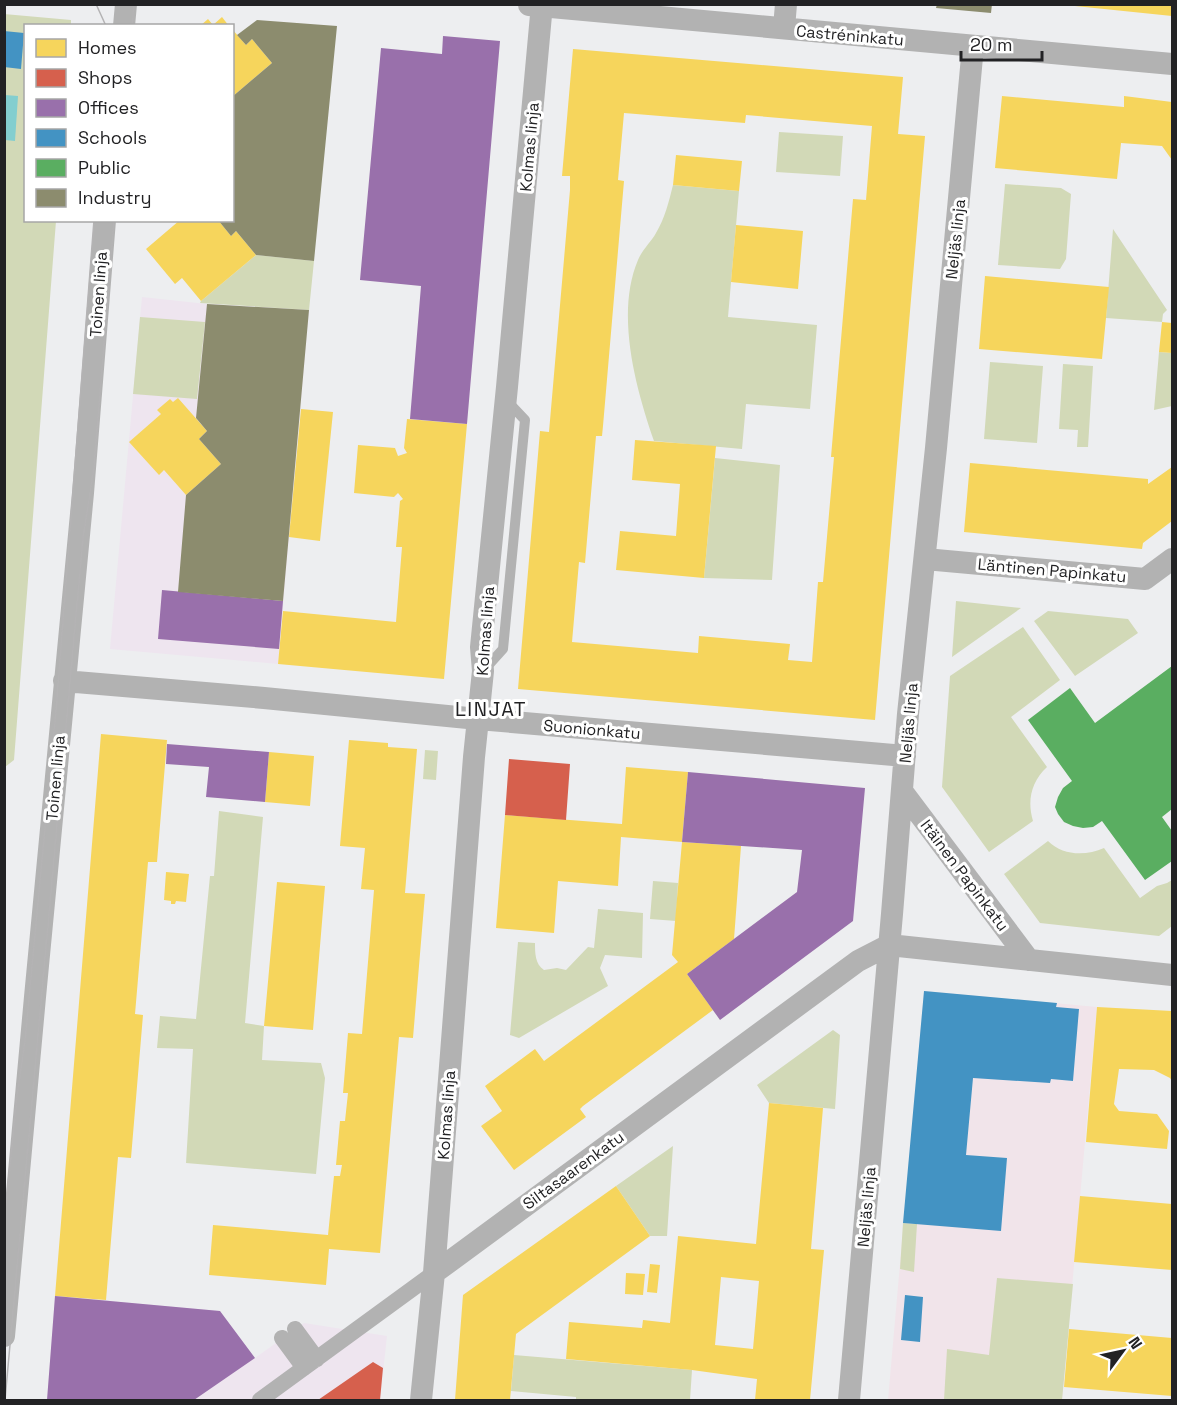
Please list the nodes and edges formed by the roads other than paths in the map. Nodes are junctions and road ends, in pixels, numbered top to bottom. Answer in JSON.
{"nodes":[{"id":1,"x":126,"y":4,"type":"edge"},
{"id":2,"x":786,"y":4,"type":"edge"},
{"id":3,"x":537,"y":5,"type":"edge"},
{"id":4,"x":124,"y":24,"type":"edge"},
{"id":5,"x":784,"y":28,"type":"junction"},
{"id":6,"x":973,"y":46,"type":"junction"},
{"id":7,"x":1173,"y":64,"type":"edge"},
{"id":8,"x":105,"y":222,"type":"edge"},
{"id":9,"x":505,"y":399,"type":"junction"},
{"id":10,"x":925,"y":559,"type":"junction"},
{"id":11,"x":1173,"y":559,"type":"edge"},
{"id":12,"x":483,"y":671,"type":"junction"},
{"id":13,"x":64,"y":681,"type":"junction"},
{"id":14,"x":478,"y":719,"type":"junction"},
{"id":15,"x":905,"y":756,"type":"junction"},
{"id":16,"x":902,"y":790,"type":"junction"},
{"id":17,"x":889,"y":945,"type":"junction"},
{"id":18,"x":1029,"y":960,"type":"junction"},
{"id":19,"x":1173,"y":975,"type":"edge"},
{"id":20,"x":434,"y":1272,"type":"junction"},
{"id":21,"x":289,"y":1333,"type":"dead end"},
{"id":22,"x":4,"y":1336,"type":"edge"},
{"id":23,"x":310,"y":1364,"type":"junction"},
{"id":24,"x":260,"y":1401,"type":"edge"},
{"id":25,"x":421,"y":1401,"type":"edge"},
{"id":26,"x":849,"y":1401,"type":"edge"}],
"edges":[{"from":1,"to":4,"type":"street"},
{"from":2,"to":5,"type":"street"},
{"from":3,"to":5,"type":"street","name":"Castréninkatu"},
{"from":3,"to":9,"type":"street","name":"Kolmas linja"},
{"from":5,"to":6,"type":"street","name":"Castréninkatu"},
{"from":6,"to":7,"type":"street","name":"Castréninkatu"},
{"from":6,"to":10,"type":"street","name":"Neljäs linja"},
{"from":8,"to":13,"type":"street","name":"Toinen linja"},
{"from":9,"to":12,"type":"street","name":"Kolmas linja"},
{"from":9,"to":12,"type":"lane"},
{"from":10,"to":11,"type":"street","name":"Läntinen Papinkatu"},
{"from":10,"to":15,"type":"street","name":"Neljäs linja"},
{"from":12,"to":14,"type":"street","name":"Kolmas linja"},
{"from":13,"to":14,"type":"street","name":"Suonionkatu"},
{"from":13,"to":22,"type":"street","name":"Toinen linja"},
{"from":14,"to":15,"type":"street","name":"Suonionkatu"},
{"from":14,"to":20,"type":"street","name":"Kolmas linja"},
{"from":15,"to":16,"type":"street","name":"Neljäs linja"},
{"from":16,"to":17,"type":"street","name":"Neljäs linja"},
{"from":16,"to":18,"type":"street","name":"Itäinen Papinkatu"},
{"from":17,"to":18,"type":"street","name":"Itäinen Papinkatu"},
{"from":17,"to":20,"type":"street","name":"Siltasaarenkatu"},
{"from":17,"to":26,"type":"street","name":"Neljäs linja"},
{"from":18,"to":19,"type":"street","name":"Itäinen Papinkatu"},
{"from":20,"to":23,"type":"street","name":"Siltasaarenkatu"},
{"from":20,"to":25,"type":"street","name":"Kolmas linja"},
{"from":21,"to":23,"type":"street"},
{"from":23,"to":24,"type":"street","name":"Siltasaarenkatu"}]}
